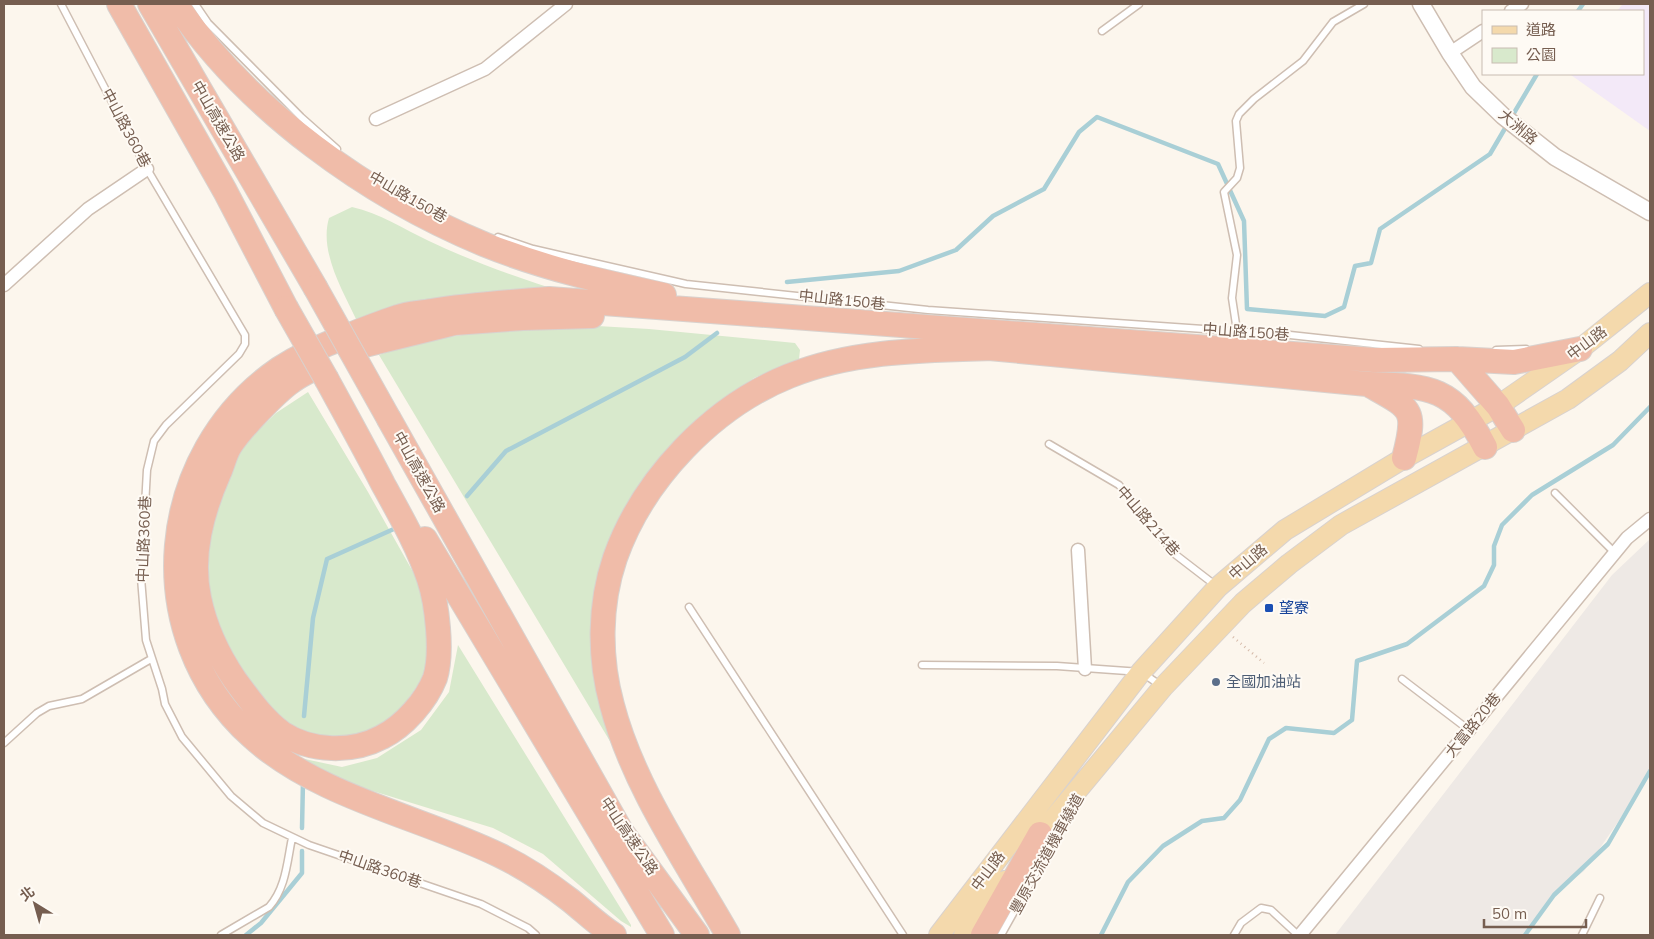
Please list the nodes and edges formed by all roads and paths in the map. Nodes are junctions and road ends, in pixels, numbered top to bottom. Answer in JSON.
{"nodes":[{"id":1,"x":61,"y":4,"type":"edge"},
{"id":2,"x":119,"y":4,"type":"edge"},
{"id":3,"x":150,"y":4,"type":"edge"},
{"id":4,"x":176,"y":4,"type":"edge"},
{"id":5,"x":195,"y":4,"type":"edge"},
{"id":6,"x":566,"y":4,"type":"edge"},
{"id":7,"x":1139,"y":4,"type":"edge"},
{"id":8,"x":1364,"y":4,"type":"edge"},
{"id":9,"x":1422,"y":4,"type":"edge"},
{"id":10,"x":1102,"y":31,"type":"dead end"},
{"id":11,"x":1482,"y":31,"type":"edge"},
{"id":12,"x":1450,"y":53,"type":"junction"},
{"id":13,"x":376,"y":119,"type":"dead end"},
{"id":14,"x":343,"y":155,"type":"dead end"},
{"id":15,"x":147,"y":169,"type":"junction"},
{"id":16,"x":412,"y":200,"type":"dead end"},
{"id":17,"x":1650,"y":212,"type":"edge"},
{"id":18,"x":462,"y":225,"type":"dead end"},
{"id":19,"x":488,"y":234,"type":"dead end"},
{"id":20,"x":4,"y":285,"type":"edge"},
{"id":21,"x":1650,"y":294,"type":"edge"},
{"id":22,"x":726,"y":312,"type":"junction"},
{"id":23,"x":1237,"y":331,"type":"junction"},
{"id":24,"x":1650,"y":334,"type":"edge"},
{"id":25,"x":993,"y":348,"type":"junction"},
{"id":26,"x":1537,"y":348,"type":"dead end"},
{"id":27,"x":1546,"y":348,"type":"dead end"},
{"id":28,"x":1430,"y":350,"type":"dead end"},
{"id":29,"x":1488,"y":350,"type":"dead end"},
{"id":30,"x":1580,"y":350,"type":"junction"},
{"id":31,"x":1452,"y":354,"type":"junction"},
{"id":32,"x":1361,"y":368,"type":"junction"},
{"id":33,"x":327,"y":380,"type":"junction"},
{"id":34,"x":1498,"y":406,"type":"junction"},
{"id":35,"x":1472,"y":422,"type":"junction"},
{"id":36,"x":1513,"y":430,"type":"junction"},
{"id":37,"x":1049,"y":444,"type":"dead end"},
{"id":38,"x":1485,"y":446,"type":"junction"},
{"id":39,"x":1404,"y":458,"type":"junction"},
{"id":40,"x":1556,"y":493,"type":"dead end"},
{"id":41,"x":1650,"y":519,"type":"edge"},
{"id":42,"x":1078,"y":550,"type":"dead end"},
{"id":43,"x":1615,"y":553,"type":"junction"},
{"id":44,"x":1218,"y":587,"type":"junction"},
{"id":45,"x":689,"y":607,"type":"dead end"},
{"id":46,"x":1221,"y":626,"type":"junction"},
{"id":47,"x":151,"y":658,"type":"junction"},
{"id":48,"x":1264,"y":663,"type":"dead end"},
{"id":49,"x":922,"y":665,"type":"dead end"},
{"id":50,"x":1085,"y":669,"type":"junction"},
{"id":51,"x":1141,"y":672,"type":"junction"},
{"id":52,"x":1402,"y":680,"type":"dead end"},
{"id":53,"x":1163,"y":688,"type":"junction"},
{"id":54,"x":1469,"y":730,"type":"junction"},
{"id":55,"x":4,"y":743,"type":"edge"},
{"id":56,"x":1093,"y":772,"type":"junction"},
{"id":57,"x":1040,"y":834,"type":"junction"},
{"id":58,"x":292,"y":838,"type":"junction"},
{"id":59,"x":1600,"y":898,"type":"dead end"},
{"id":60,"x":221,"y":935,"type":"edge"},
{"id":61,"x":536,"y":935,"type":"edge"},
{"id":62,"x":614,"y":935,"type":"edge"},
{"id":63,"x":662,"y":935,"type":"edge"},
{"id":64,"x":697,"y":935,"type":"edge"},
{"id":65,"x":728,"y":935,"type":"edge"},
{"id":66,"x":903,"y":935,"type":"edge"},
{"id":67,"x":940,"y":935,"type":"edge"},
{"id":68,"x":964,"y":935,"type":"edge"},
{"id":69,"x":983,"y":935,"type":"edge"},
{"id":70,"x":1001,"y":935,"type":"edge"},
{"id":71,"x":1234,"y":935,"type":"edge"},
{"id":72,"x":1299,"y":935,"type":"edge"},
{"id":73,"x":1582,"y":935,"type":"edge"}],
"edges":[{"from":1,"to":15,"type":"lane","name":"中山路360巷"},
{"from":2,"to":33,"type":"highway","name":"中山高速公路","bridge":true},
{"from":3,"to":64,"type":"highway","name":"中山高速公路","bridge":true},
{"from":4,"to":22,"type":"highway"},
{"from":5,"to":14,"type":"lane"},
{"from":6,"to":13,"type":"street"},
{"from":7,"to":10,"type":"lane"},
{"from":8,"to":23,"type":"lane"},
{"from":9,"to":12,"type":"street","name":"大洲路"},
{"from":11,"to":12,"type":"street"},
{"from":12,"to":17,"type":"street","name":"大洲路"},
{"from":15,"to":20,"type":"street"},
{"from":15,"to":47,"type":"lane","name":"中山路360巷"},
{"from":16,"to":18,"type":"lane","name":"中山路150巷"},
{"from":19,"to":23,"type":"lane","name":"中山路150巷"},
{"from":21,"to":30,"type":"main road","name":"中山路"},
{"from":22,"to":32,"type":"highway"},
{"from":22,"to":62,"type":"highway"},
{"from":23,"to":32,"type":"lane","name":"中山路150巷"},
{"from":24,"to":36,"type":"main road","name":"中山路"},
{"from":25,"to":32,"type":"highway"},
{"from":25,"to":33,"type":"highway"},
{"from":25,"to":65,"type":"highway"},
{"from":26,"to":29,"type":"lane"},
{"from":27,"to":30,"type":"lane"},
{"from":28,"to":32,"type":"lane","name":"中山路150巷"},
{"from":30,"to":31,"type":"highway"},
{"from":30,"to":34,"type":"main road","name":"中山路"},
{"from":31,"to":32,"type":"highway"},
{"from":31,"to":34,"type":"highway"},
{"from":32,"to":35,"type":"highway"},
{"from":32,"to":39,"type":"highway"},
{"from":33,"to":63,"type":"highway","name":"中山高速公路"},
{"from":34,"to":35,"type":"main road","name":"中山路"},
{"from":34,"to":36,"type":"highway"},
{"from":35,"to":38,"type":"highway"},
{"from":35,"to":39,"type":"main road","name":"中山路"},
{"from":36,"to":38,"type":"main road","name":"中山路"},
{"from":37,"to":44,"type":"lane","name":"中山路214巷"},
{"from":38,"to":46,"type":"main road","name":"中山路"},
{"from":39,"to":44,"type":"main road","name":"中山路"},
{"from":40,"to":43,"type":"lane"},
{"from":41,"to":43,"type":"street","name":"大富路20巷"},
{"from":42,"to":50,"type":"street"},
{"from":43,"to":54,"type":"street","name":"大富路20巷"},
{"from":44,"to":51,"type":"main road","name":"中山路"},
{"from":45,"to":66,"type":"lane"},
{"from":46,"to":48,"type":"path"},
{"from":46,"to":53,"type":"main road","name":"中山路"},
{"from":47,"to":55,"type":"lane"},
{"from":47,"to":58,"type":"lane","name":"中山路360巷"},
{"from":49,"to":50,"type":"lane"},
{"from":50,"to":51,"type":"lane"},
{"from":51,"to":53,"type":"lane"},
{"from":51,"to":67,"type":"main road","name":"中山路"},
{"from":52,"to":54,"type":"lane"},
{"from":53,"to":56,"type":"main road","name":"中山路"},
{"from":54,"to":72,"type":"street","name":"大富路20巷"},
{"from":56,"to":57,"type":"main road","name":"中山路"},
{"from":56,"to":70,"type":"lane","name":"豐原交流道機車繞道"},
{"from":57,"to":68,"type":"main road","name":"中山路"},
{"from":57,"to":69,"type":"highway"},
{"from":58,"to":60,"type":"lane"},
{"from":58,"to":61,"type":"lane","name":"中山路360巷"},
{"from":59,"to":73,"type":"lane"},
{"from":71,"to":72,"type":"lane"}]}
